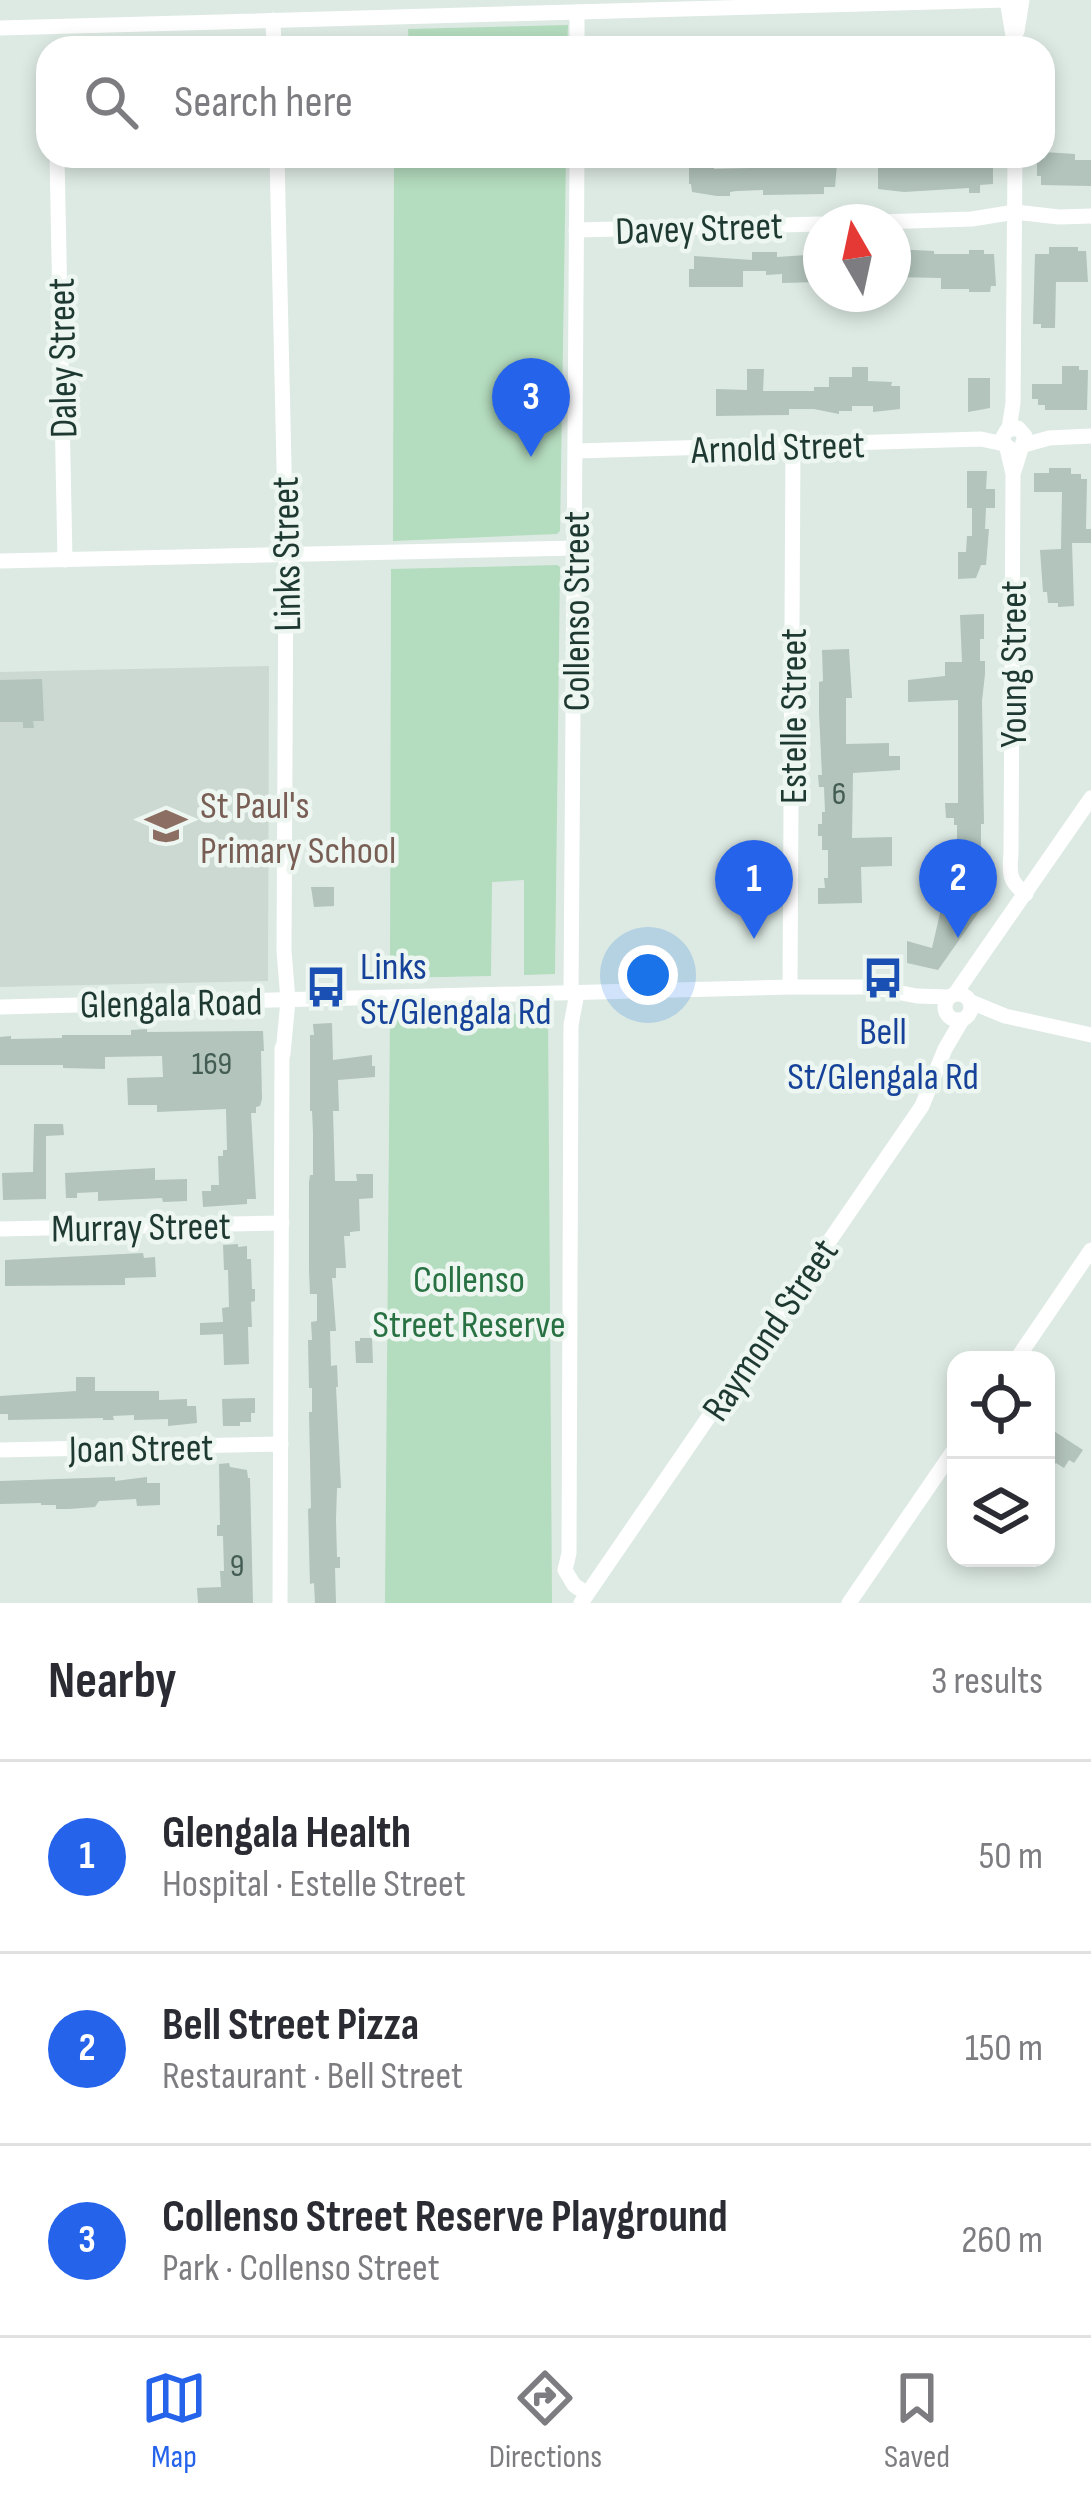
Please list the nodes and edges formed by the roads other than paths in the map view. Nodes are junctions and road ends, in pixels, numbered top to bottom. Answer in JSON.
{"nodes":[{"id":1,"x":1007,"y":0,"type":"edge"},
{"id":2,"x":1022,"y":0,"type":"edge"},
{"id":3,"x":577,"y":12,"type":"junction"},
{"id":4,"x":274,"y":20,"type":"junction"},
{"id":5,"x":55,"y":26,"type":"junction"},
{"id":6,"x":0,"y":28,"type":"edge"},
{"id":7,"x":55,"y":36,"type":"edge"},
{"id":8,"x":274,"y":36,"type":"edge"},
{"id":9,"x":577,"y":36,"type":"edge"},
{"id":10,"x":1014,"y":36,"type":"edge"},
{"id":11,"x":1016,"y":36,"type":"edge"},
{"id":12,"x":57,"y":168,"type":"edge"},
{"id":13,"x":277,"y":168,"type":"edge"},
{"id":14,"x":577,"y":168,"type":"edge"},
{"id":15,"x":1015,"y":168,"type":"edge"},
{"id":16,"x":1091,"y":216,"type":"edge"},
{"id":17,"x":1015,"y":218,"type":"junction"},
{"id":18,"x":911,"y":221,"type":"edge"},
{"id":19,"x":803,"y":224,"type":"edge"},
{"id":20,"x":577,"y":230,"type":"junction"},
{"id":21,"x":1091,"y":436,"type":"edge"},
{"id":22,"x":1014,"y":439,"type":"junction"},
{"id":23,"x":793,"y":446,"type":"junction"},
{"id":24,"x":576,"y":451,"type":"junction"},
{"id":25,"x":575,"y":548,"type":"junction"},
{"id":26,"x":286,"y":555,"type":"junction"},
{"id":27,"x":65,"y":560,"type":"junction"},
{"id":28,"x":0,"y":561,"type":"edge"},
{"id":29,"x":1091,"y":798,"type":"edge"},
{"id":30,"x":1030,"y":888,"type":"junction"},
{"id":31,"x":790,"y":987,"type":"junction"},
{"id":32,"x":571,"y":993,"type":"junction"},
{"id":33,"x":283,"y":1000,"type":"junction"},
{"id":34,"x":0,"y":1006,"type":"edge"},
{"id":35,"x":958,"y":1007,"type":"junction"},
{"id":36,"x":1091,"y":1035,"type":"edge"},
{"id":37,"x":282,"y":1223,"type":"junction"},
{"id":38,"x":0,"y":1229,"type":"edge"},
{"id":39,"x":1091,"y":1250,"type":"edge"},
{"id":40,"x":1022,"y":1351,"type":"edge"},
{"id":41,"x":281,"y":1444,"type":"junction"},
{"id":42,"x":0,"y":1450,"type":"edge"},
{"id":43,"x":948,"y":1459,"type":"edge"},
{"id":44,"x":587,"y":1595,"type":"edge"},
{"id":45,"x":280,"y":1603,"type":"edge"},
{"id":46,"x":849,"y":1603,"type":"edge"}],
"edges":[{"from":1,"to":3,"type":"street"},
{"from":1,"to":10,"type":"street"},
{"from":2,"to":11,"type":"street"},
{"from":3,"to":4,"type":"street"},
{"from":3,"to":9,"type":"street"},
{"from":4,"to":5,"type":"street"},
{"from":4,"to":8,"type":"street"},
{"from":5,"to":6,"type":"street"},
{"from":5,"to":7,"type":"street"},
{"from":12,"to":27,"type":"street","name":"Daley Street"},
{"from":13,"to":26,"type":"street","name":"Links Street"},
{"from":14,"to":20,"type":"street","name":"Collenso Street"},
{"from":15,"to":17,"type":"street","name":"Young Street"},
{"from":16,"to":17,"type":"street"},
{"from":17,"to":18,"type":"street"},
{"from":17,"to":22,"type":"street","name":"Young Street"},
{"from":19,"to":20,"type":"street","name":"Davey Street"},
{"from":20,"to":24,"type":"street","name":"Collenso Street"},
{"from":21,"to":22,"type":"street","name":"Arnold Street"},
{"from":22,"to":23,"type":"street","name":"Arnold Street"},
{"from":22,"to":30,"type":"street","name":"Young Street"},
{"from":23,"to":24,"type":"street","name":"Arnold Street"},
{"from":23,"to":31,"type":"street","name":"Estelle Street"},
{"from":24,"to":25,"type":"street","name":"Collenso Street"},
{"from":25,"to":26,"type":"street"},
{"from":25,"to":32,"type":"street","name":"Collenso Street"},
{"from":26,"to":27,"type":"street"},
{"from":26,"to":33,"type":"street","name":"Links Street"},
{"from":27,"to":28,"type":"street"},
{"from":29,"to":30,"type":"street"},
{"from":30,"to":35,"type":"street"},
{"from":31,"to":32,"type":"street","name":"Glengala Road"},
{"from":31,"to":35,"type":"street","name":"Glengala Road"},
{"from":32,"to":33,"type":"street","name":"Glengala Road"},
{"from":32,"to":44,"type":"street","name":"Collenso Street"},
{"from":33,"to":34,"type":"street","name":"Glengala Road"},
{"from":33,"to":37,"type":"street","name":"Links Street"},
{"from":35,"to":36,"type":"street","name":"Glengala Road"},
{"from":35,"to":44,"type":"street","name":"Raymond Street"},
{"from":37,"to":38,"type":"street","name":"Murray Street"},
{"from":37,"to":41,"type":"street","name":"Links Street"},
{"from":39,"to":40,"type":"street"},
{"from":41,"to":42,"type":"street","name":"Joan Street"},
{"from":41,"to":45,"type":"street","name":"Links Street"},
{"from":43,"to":46,"type":"street"}]}
